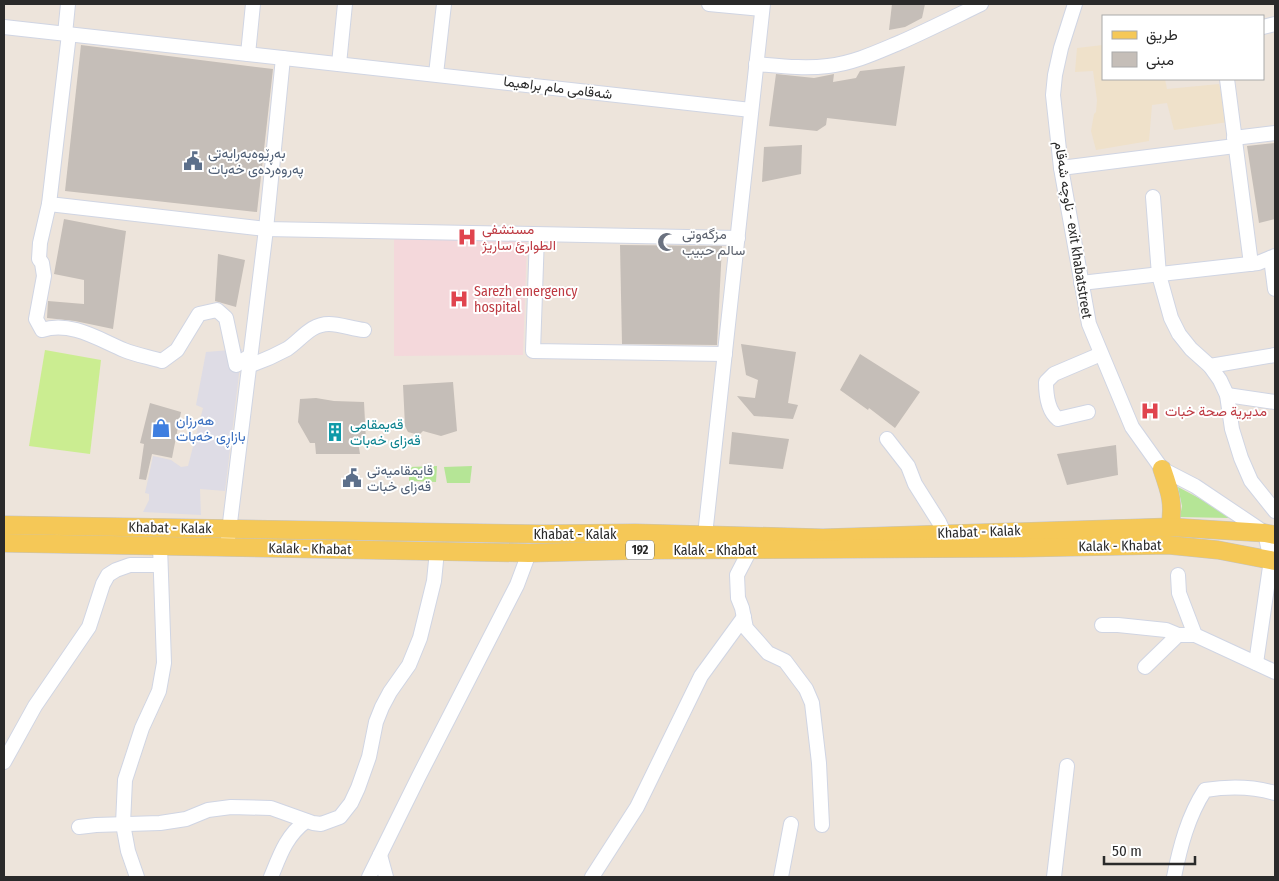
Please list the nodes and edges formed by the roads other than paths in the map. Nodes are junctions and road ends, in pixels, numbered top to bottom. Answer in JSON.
{"nodes":[{"id":1,"x":68,"y":4,"type":"edge"},
{"id":2,"x":253,"y":4,"type":"edge"},
{"id":3,"x":345,"y":4,"type":"edge"},
{"id":4,"x":444,"y":4,"type":"edge"},
{"id":5,"x":709,"y":4,"type":"edge"},
{"id":6,"x":980,"y":4,"type":"edge"},
{"id":7,"x":1074,"y":4,"type":"edge"},
{"id":8,"x":762,"y":7,"type":"edge"},
{"id":9,"x":4,"y":27,"type":"edge"},
{"id":10,"x":67,"y":34,"type":"junction"},
{"id":11,"x":248,"y":54,"type":"junction"},
{"id":12,"x":283,"y":58,"type":"junction"},
{"id":13,"x":339,"y":64,"type":"junction"},
{"id":14,"x":756,"y":64,"type":"junction"},
{"id":15,"x":436,"y":74,"type":"junction"},
{"id":16,"x":1227,"y":80,"type":"edge"},
{"id":17,"x":751,"y":110,"type":"junction"},
{"id":18,"x":1275,"y":133,"type":"edge"},
{"id":19,"x":1235,"y":142,"type":"junction"},
{"id":20,"x":1061,"y":168,"type":"junction"},
{"id":21,"x":1154,"y":197,"type":"dead end"},
{"id":22,"x":49,"y":204,"type":"junction"},
{"id":23,"x":266,"y":230,"type":"junction"},
{"id":24,"x":537,"y":234,"type":"junction"},
{"id":25,"x":738,"y":238,"type":"junction"},
{"id":26,"x":1273,"y":257,"type":"edge"},
{"id":27,"x":1251,"y":264,"type":"junction"},
{"id":28,"x":1159,"y":275,"type":"junction"},
{"id":29,"x":1081,"y":284,"type":"junction"},
{"id":30,"x":1275,"y":289,"type":"edge"},
{"id":31,"x":364,"y":330,"type":"dead end"},
{"id":32,"x":725,"y":354,"type":"junction"},
{"id":33,"x":1102,"y":354,"type":"junction"},
{"id":34,"x":1275,"y":355,"type":"edge"},
{"id":35,"x":249,"y":361,"type":"junction"},
{"id":36,"x":1210,"y":366,"type":"junction"},
{"id":37,"x":1227,"y":395,"type":"junction"},
{"id":38,"x":1275,"y":402,"type":"edge"},
{"id":39,"x":1088,"y":412,"type":"dead end"},
{"id":40,"x":887,"y":439,"type":"dead end"},
{"id":41,"x":1162,"y":469,"type":"junction"},
{"id":42,"x":1275,"y":511,"type":"edge"},
{"id":43,"x":4,"y":525,"type":"edge"},
{"id":44,"x":1170,"y":527,"type":"junction"},
{"id":45,"x":228,"y":529,"type":"junction"},
{"id":46,"x":944,"y":533,"type":"junction"},
{"id":47,"x":1270,"y":534,"type":"edge"},
{"id":48,"x":704,"y":535,"type":"junction"},
{"id":49,"x":4,"y":543,"type":"edge"},
{"id":50,"x":160,"y":546,"type":"junction"},
{"id":51,"x":227,"y":547,"type":"junction"},
{"id":52,"x":750,"y":550,"type":"junction"},
{"id":53,"x":437,"y":551,"type":"junction"},
{"id":54,"x":529,"y":553,"type":"junction"},
{"id":55,"x":1273,"y":561,"type":"edge"},
{"id":56,"x":159,"y":566,"type":"junction"},
{"id":57,"x":1178,"y":576,"type":"dead end"},
{"id":58,"x":744,"y":617,"type":"junction"},
{"id":59,"x":1102,"y":625,"type":"dead end"},
{"id":60,"x":1178,"y":635,"type":"junction"},
{"id":61,"x":1195,"y":635,"type":"junction"},
{"id":62,"x":1256,"y":663,"type":"junction"},
{"id":63,"x":1145,"y":668,"type":"dead end"},
{"id":64,"x":1275,"y":672,"type":"edge"},
{"id":65,"x":4,"y":762,"type":"edge"},
{"id":66,"x":1067,"y":766,"type":"dead end"},
{"id":67,"x":1275,"y":793,"type":"edge"},
{"id":68,"x":306,"y":821,"type":"junction"},
{"id":69,"x":124,"y":824,"type":"junction"},
{"id":70,"x":791,"y":824,"type":"dead end"},
{"id":71,"x":822,"y":825,"type":"dead end"},
{"id":72,"x":79,"y":828,"type":"dead end"},
{"id":73,"x":380,"y":855,"type":"junction"},
{"id":74,"x":137,"y":877,"type":"edge"},
{"id":75,"x":271,"y":877,"type":"edge"},
{"id":76,"x":369,"y":877,"type":"edge"},
{"id":77,"x":386,"y":877,"type":"edge"},
{"id":78,"x":592,"y":877,"type":"edge"},
{"id":79,"x":781,"y":877,"type":"edge"},
{"id":80,"x":1054,"y":877,"type":"edge"},
{"id":81,"x":1174,"y":877,"type":"edge"}],
"edges":[{"from":1,"to":10,"type":"street"},
{"from":2,"to":11,"type":"street"},
{"from":3,"to":13,"type":"street"},
{"from":4,"to":15,"type":"street"},
{"from":5,"to":8,"type":"street"},
{"from":6,"to":14,"type":"street"},
{"from":7,"to":20,"type":"street","name":"ناوچە شەقام - exit khabatstreet"},
{"from":8,"to":14,"type":"street"},
{"from":9,"to":10,"type":"street","name":"شەقامی مام براهیما"},
{"from":10,"to":11,"type":"street","name":"شەقامی مام براهیما"},
{"from":10,"to":22,"type":"street"},
{"from":11,"to":12,"type":"street","name":"شەقامی مام براهیما"},
{"from":12,"to":13,"type":"street","name":"شەقامی مام براهیما"},
{"from":12,"to":23,"type":"street"},
{"from":13,"to":15,"type":"street","name":"شەقامی مام براهیما"},
{"from":14,"to":17,"type":"street"},
{"from":15,"to":17,"type":"street","name":"شەقامی مام براهیما"},
{"from":16,"to":19,"type":"street"},
{"from":17,"to":25,"type":"street"},
{"from":18,"to":19,"type":"street"},
{"from":19,"to":20,"type":"street"},
{"from":19,"to":27,"type":"street"},
{"from":20,"to":29,"type":"street","name":"ناوچە شەقام - exit khabatstreet"},
{"from":21,"to":28,"type":"street"},
{"from":22,"to":23,"type":"street"},
{"from":22,"to":35,"type":"street"},
{"from":23,"to":24,"type":"street"},
{"from":23,"to":35,"type":"street"},
{"from":24,"to":25,"type":"street"},
{"from":24,"to":32,"type":"street"},
{"from":25,"to":32,"type":"street"},
{"from":26,"to":27,"type":"street"},
{"from":26,"to":30,"type":"street"},
{"from":27,"to":28,"type":"street"},
{"from":28,"to":29,"type":"street"},
{"from":28,"to":36,"type":"street"},
{"from":29,"to":33,"type":"street","name":"ناوچە شەقام - exit khabatstreet"},
{"from":31,"to":35,"type":"street"},
{"from":32,"to":48,"type":"street"},
{"from":33,"to":39,"type":"street"},
{"from":33,"to":41,"type":"street","name":"ناوچە شەقام - exit khabatstreet"},
{"from":34,"to":36,"type":"street"},
{"from":35,"to":45,"type":"street"},
{"from":36,"to":37,"type":"street"},
{"from":37,"to":38,"type":"street"},
{"from":37,"to":42,"type":"street"},
{"from":40,"to":46,"type":"street"},
{"from":41,"to":44,"type":"main road"},
{"from":41,"to":47,"type":"street","name":"ناوچە شەقام - exit khabatstreet"},
{"from":43,"to":45,"type":"main road","name":"Khabat - Kalak"},
{"from":44,"to":46,"type":"main road","name":"Khabat - Kalak"},
{"from":44,"to":47,"type":"main road","name":"Khabat - Kalak"},
{"from":45,"to":48,"type":"main road","name":"Khabat - Kalak"},
{"from":45,"to":51,"type":"street"},
{"from":46,"to":48,"type":"main road","name":"Khabat - Kalak"},
{"from":47,"to":55,"type":"street"},
{"from":49,"to":50,"type":"main road","name":"Kalak - Khabat","number":"192"},
{"from":50,"to":51,"type":"main road","name":"Kalak - Khabat","number":"192"},
{"from":50,"to":56,"type":"street"},
{"from":51,"to":53,"type":"main road","name":"Kalak - Khabat","number":"192"},
{"from":52,"to":54,"type":"main road","name":"Kalak - Khabat","number":"192"},
{"from":52,"to":55,"type":"main road","name":"Kalak - Khabat","number":"192"},
{"from":52,"to":58,"type":"street"},
{"from":53,"to":54,"type":"main road","name":"Kalak - Khabat","number":"192"},
{"from":53,"to":68,"type":"street"},
{"from":54,"to":73,"type":"street"},
{"from":55,"to":62,"type":"street"},
{"from":56,"to":65,"type":"street"},
{"from":56,"to":69,"type":"street"},
{"from":57,"to":61,"type":"street"},
{"from":58,"to":71,"type":"street"},
{"from":58,"to":78,"type":"street"},
{"from":59,"to":60,"type":"street"},
{"from":60,"to":61,"type":"street"},
{"from":60,"to":63,"type":"street"},
{"from":61,"to":62,"type":"street"},
{"from":62,"to":64,"type":"street"},
{"from":66,"to":80,"type":"street"},
{"from":67,"to":81,"type":"street"},
{"from":68,"to":69,"type":"street"},
{"from":68,"to":75,"type":"street"},
{"from":69,"to":72,"type":"street"},
{"from":69,"to":74,"type":"street"},
{"from":70,"to":79,"type":"street"},
{"from":73,"to":76,"type":"street"},
{"from":73,"to":77,"type":"street"}]}
